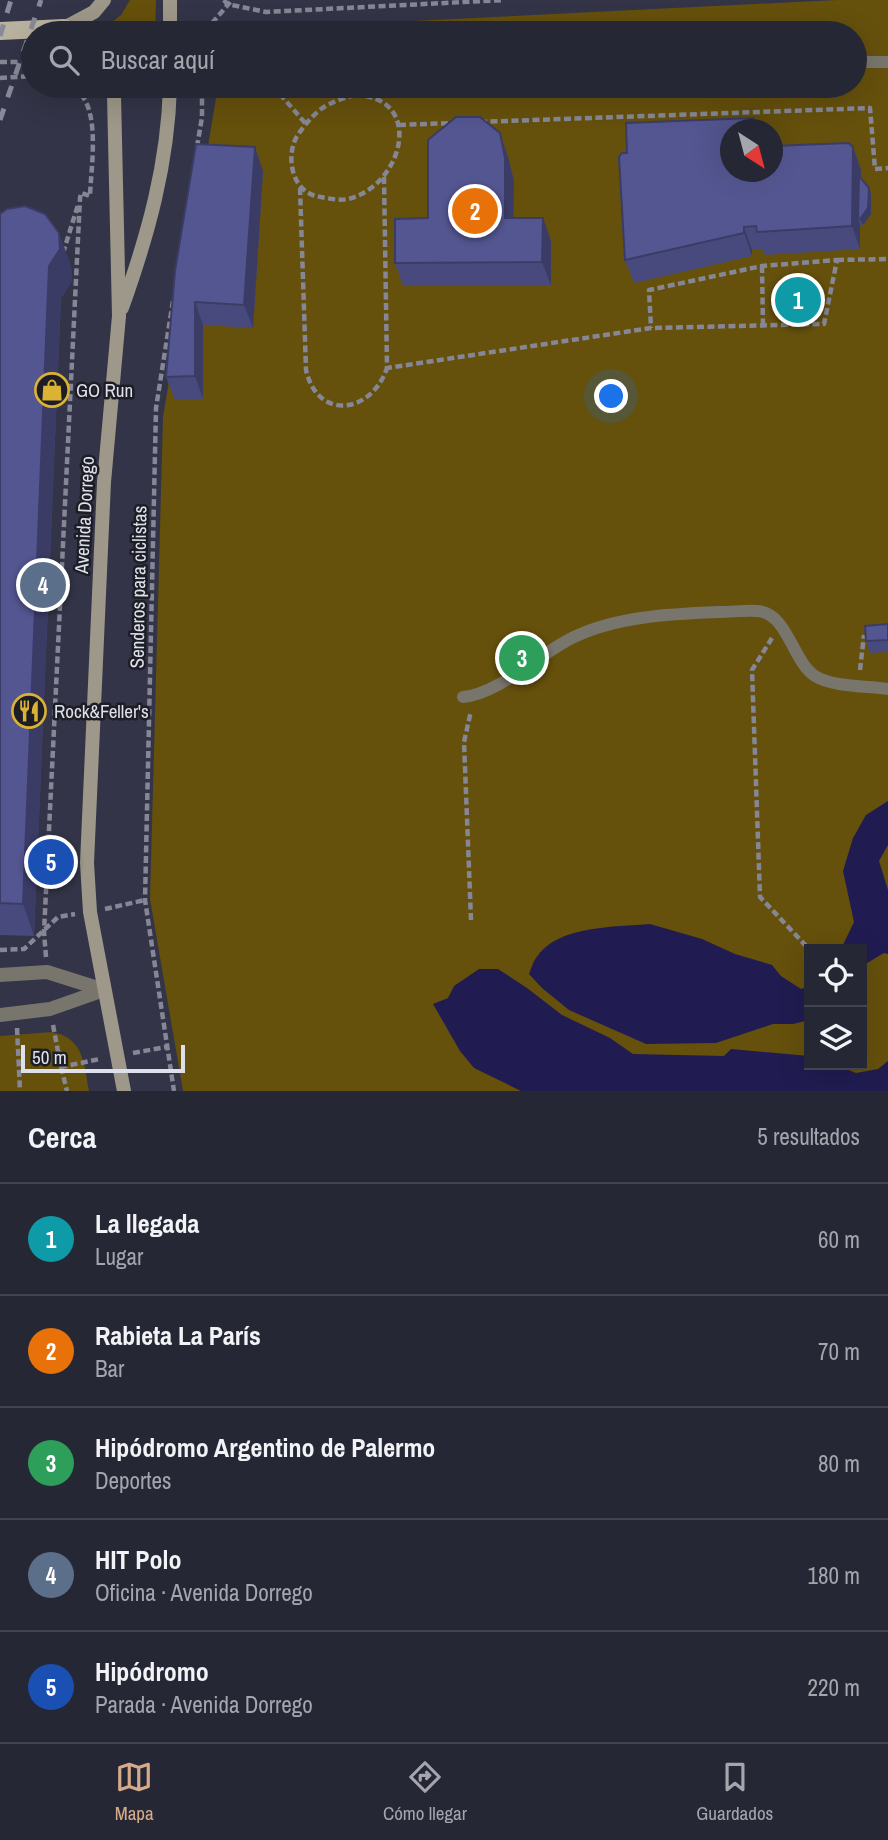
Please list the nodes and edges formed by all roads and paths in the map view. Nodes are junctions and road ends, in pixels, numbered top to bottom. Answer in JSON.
{"nodes":[{"id":1,"x":104,"y":0,"type":"edge"},
{"id":2,"x":170,"y":0,"type":"edge"},
{"id":3,"x":504,"y":0,"type":"edge"},
{"id":4,"x":228,"y":1,"type":"edge"},
{"id":5,"x":82,"y":21,"type":"edge"},
{"id":6,"x":170,"y":21,"type":"edge"},
{"id":7,"x":214,"y":21,"type":"edge"},
{"id":8,"x":0,"y":31,"type":"edge"},
{"id":9,"x":21,"y":31,"type":"edge"},
{"id":10,"x":0,"y":61,"type":"edge"},
{"id":11,"x":21,"y":62,"type":"edge"},
{"id":12,"x":867,"y":62,"type":"edge"},
{"id":13,"x":888,"y":62,"type":"edge"},
{"id":14,"x":21,"y":77,"type":"edge"},
{"id":15,"x":0,"y":78,"type":"edge"},
{"id":16,"x":83,"y":98,"type":"edge"},
{"id":17,"x":114,"y":98,"type":"edge"},
{"id":18,"x":169,"y":98,"type":"edge"},
{"id":19,"x":202,"y":98,"type":"edge"},
{"id":20,"x":283,"y":98,"type":"edge"},
{"id":21,"x":345,"y":98,"type":"edge"},
{"id":22,"x":374,"y":98,"type":"edge"},
{"id":23,"x":468,"y":122,"type":"edge"},
{"id":24,"x":454,"y":123,"type":"edge"},
{"id":25,"x":306,"y":124,"type":"junction"},
{"id":26,"x":399,"y":125,"type":"junction"},
{"id":27,"x":195,"y":157,"type":"edge"},
{"id":28,"x":888,"y":169,"type":"edge"},
{"id":29,"x":384,"y":177,"type":"junction"},
{"id":30,"x":300,"y":187,"type":"junction"},
{"id":31,"x":80,"y":198,"type":"junction"},
{"id":32,"x":61,"y":258,"type":"edge"},
{"id":33,"x":888,"y":258,"type":"edge"},
{"id":34,"x":837,"y":260,"type":"junction"},
{"id":35,"x":762,"y":266,"type":"junction"},
{"id":36,"x":174,"y":289,"type":"edge"},
{"id":37,"x":119,"y":316,"type":"junction"},
{"id":38,"x":763,"y":326,"type":"junction"},
{"id":39,"x":650,"y":328,"type":"junction"},
{"id":40,"x":387,"y":368,"type":"junction"},
{"id":41,"x":62,"y":564,"type":"junction"},
{"id":42,"x":43,"y":620,"type":"dead end"},
{"id":43,"x":780,"y":626,"type":"junction"},
{"id":44,"x":864,"y":635,"type":"edge"},
{"id":45,"x":858,"y":685,"type":"junction"},
{"id":46,"x":888,"y":689,"type":"edge"},
{"id":47,"x":469,"y":697,"type":"joint"},
{"id":48,"x":145,"y":900,"type":"junction"},
{"id":49,"x":90,"y":912,"type":"junction"},
{"id":50,"x":471,"y":920,"type":"dead end"},
{"id":51,"x":44,"y":932,"type":"junction"},
{"id":52,"x":804,"y":944,"type":"edge"},
{"id":53,"x":0,"y":950,"type":"edge"},
{"id":54,"x":47,"y":972,"type":"junction"},
{"id":55,"x":0,"y":975,"type":"edge"},
{"id":56,"x":104,"y":990,"type":"junction"},
{"id":57,"x":50,"y":1009,"type":"junction"},
{"id":58,"x":16,"y":1013,"type":"junction"},
{"id":59,"x":0,"y":1014,"type":"edge"},
{"id":60,"x":166,"y":1047,"type":"junction"},
{"id":61,"x":117,"y":1055,"type":"junction"},
{"id":62,"x":61,"y":1067,"type":"junction"},
{"id":63,"x":20,"y":1091,"type":"edge"},
{"id":64,"x":67,"y":1091,"type":"edge"},
{"id":65,"x":124,"y":1091,"type":"edge"},
{"id":66,"x":174,"y":1091,"type":"edge"}],
"edges":[{"from":1,"to":5,"type":"main road"},
{"from":2,"to":6,"type":"main road"},
{"from":3,"to":4,"type":"path"},
{"from":4,"to":7,"type":"path"},
{"from":8,"to":9,"type":"main road"},
{"from":10,"to":11,"type":"path"},
{"from":12,"to":13,"type":"lane"},
{"from":14,"to":15,"type":"path"},
{"from":16,"to":31,"type":"path"},
{"from":17,"to":37,"type":"main road","name":"Avenida Dorrego"},
{"from":18,"to":37,"type":"main road","name":"Avenida Dorrego"},
{"from":19,"to":27,"type":"path"},
{"from":20,"to":25,"type":"path"},
{"from":21,"to":25,"type":"path"},
{"from":22,"to":26,"type":"path"},
{"from":23,"to":28,"type":"path"},
{"from":24,"to":26,"type":"path"},
{"from":25,"to":30,"type":"path"},
{"from":26,"to":29,"type":"path"},
{"from":29,"to":30,"type":"path"},
{"from":29,"to":40,"type":"path"},
{"from":30,"to":40,"type":"path"},
{"from":31,"to":32,"type":"path"},
{"from":31,"to":41,"type":"path"},
{"from":33,"to":34,"type":"path"},
{"from":34,"to":35,"type":"path"},
{"from":34,"to":38,"type":"path"},
{"from":35,"to":38,"type":"path"},
{"from":35,"to":39,"type":"path"},
{"from":36,"to":48,"type":"path","name":"Senderos para ciclistas"},
{"from":37,"to":49,"type":"main road","name":"Avenida Dorrego"},
{"from":38,"to":39,"type":"path"},
{"from":39,"to":40,"type":"path"},
{"from":41,"to":42,"type":"path"},
{"from":41,"to":51,"type":"path"},
{"from":43,"to":45,"type":"lane"},
{"from":43,"to":47,"type":"lane"},
{"from":43,"to":52,"type":"path"},
{"from":44,"to":45,"type":"path"},
{"from":45,"to":46,"type":"lane"},
{"from":47,"to":50,"type":"path"},
{"from":48,"to":49,"type":"path"},
{"from":48,"to":60,"type":"path","name":"Senderos para ciclistas"},
{"from":49,"to":51,"type":"path"},
{"from":49,"to":56,"type":"main road","name":"Avenida Dorrego"},
{"from":51,"to":53,"type":"path"},
{"from":51,"to":54,"type":"path"},
{"from":54,"to":55,"type":"street"},
{"from":54,"to":56,"type":"street"},
{"from":56,"to":57,"type":"street"},
{"from":56,"to":61,"type":"main road","name":"Avenida Dorrego"},
{"from":57,"to":58,"type":"street"},
{"from":57,"to":62,"type":"path"},
{"from":58,"to":59,"type":"street"},
{"from":58,"to":63,"type":"path"},
{"from":60,"to":61,"type":"path"},
{"from":60,"to":66,"type":"path","name":"Senderos para ciclistas"},
{"from":61,"to":62,"type":"path"},
{"from":61,"to":65,"type":"main road","name":"Avenida Dorrego"},
{"from":62,"to":64,"type":"path"}]}
